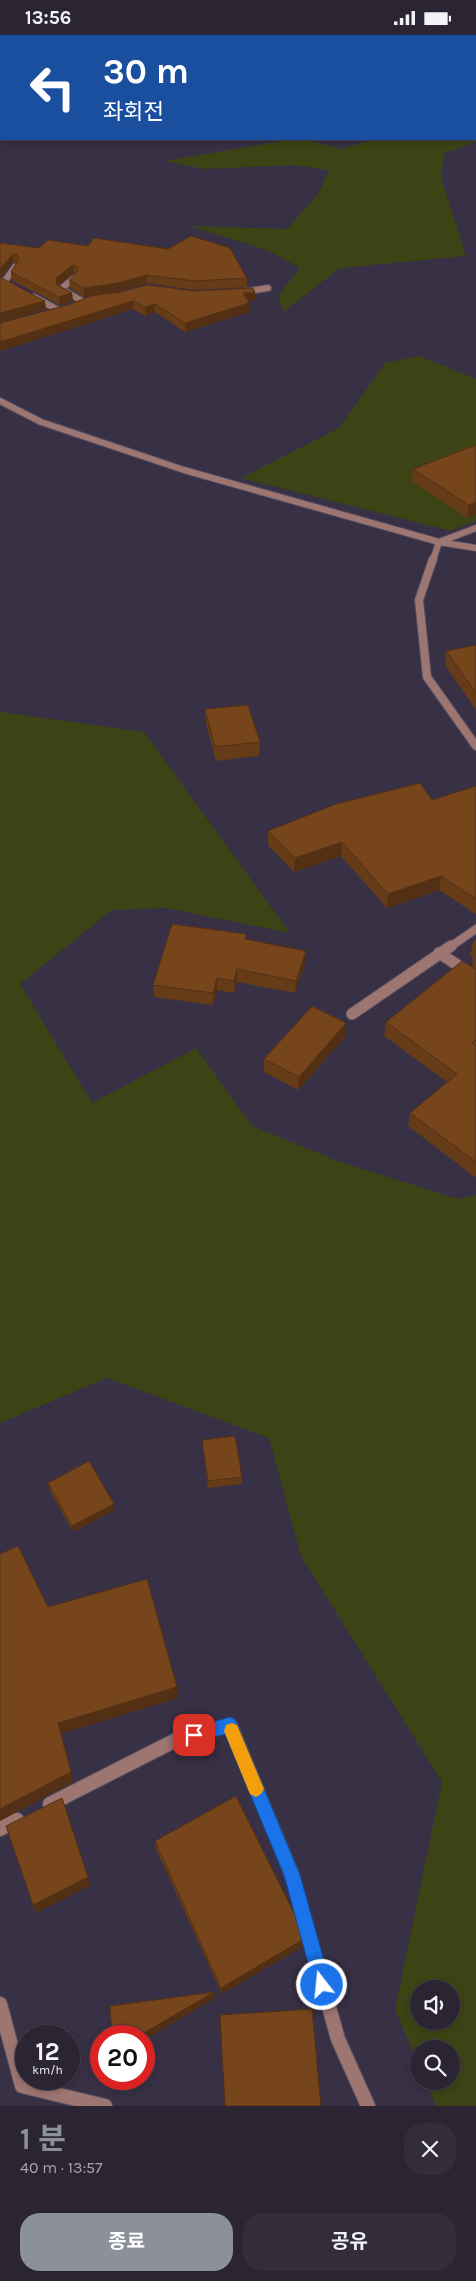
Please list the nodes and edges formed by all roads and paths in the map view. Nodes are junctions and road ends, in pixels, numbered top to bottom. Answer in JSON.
{"nodes":[{"id":1,"x":15,"y":267,"type":"edge"},
{"id":2,"x":74,"y":278,"type":"edge"},
{"id":3,"x":268,"y":288,"type":"dead end"},
{"id":4,"x":20,"y":292,"type":"edge"},
{"id":5,"x":238,"y":292,"type":"edge"},
{"id":6,"x":27,"y":294,"type":"edge"},
{"id":7,"x":77,"y":305,"type":"edge"},
{"id":8,"x":51,"y":313,"type":"edge"},
{"id":9,"x":0,"y":401,"type":"edge"},
{"id":10,"x":476,"y":528,"type":"edge"},
{"id":11,"x":439,"y":542,"type":"junction"},
{"id":12,"x":476,"y":548,"type":"edge"},
{"id":13,"x":476,"y":746,"type":"edge"},
{"id":14,"x":476,"y":929,"type":"edge"},
{"id":15,"x":439,"y":953,"type":"junction"},
{"id":16,"x":476,"y":977,"type":"edge"},
{"id":17,"x":352,"y":1014,"type":"dead end"},
{"id":18,"x":0,"y":1829,"type":"edge"},
{"id":19,"x":0,"y":2005,"type":"edge"},
{"id":20,"x":105,"y":2106,"type":"edge"},
{"id":21,"x":368,"y":2106,"type":"edge"}],
"edges":[{"from":1,"to":4,"type":"street"},
{"from":2,"to":7,"type":"street"},
{"from":3,"to":5,"type":"street"},
{"from":6,"to":8,"type":"street"},
{"from":9,"to":11,"type":"street"},
{"from":10,"to":11,"type":"street"},
{"from":11,"to":12,"type":"street"},
{"from":11,"to":13,"type":"street"},
{"from":14,"to":15,"type":"street"},
{"from":15,"to":16,"type":"street"},
{"from":15,"to":17,"type":"street"},
{"from":18,"to":21,"type":"street"},
{"from":19,"to":20,"type":"street"}]}
